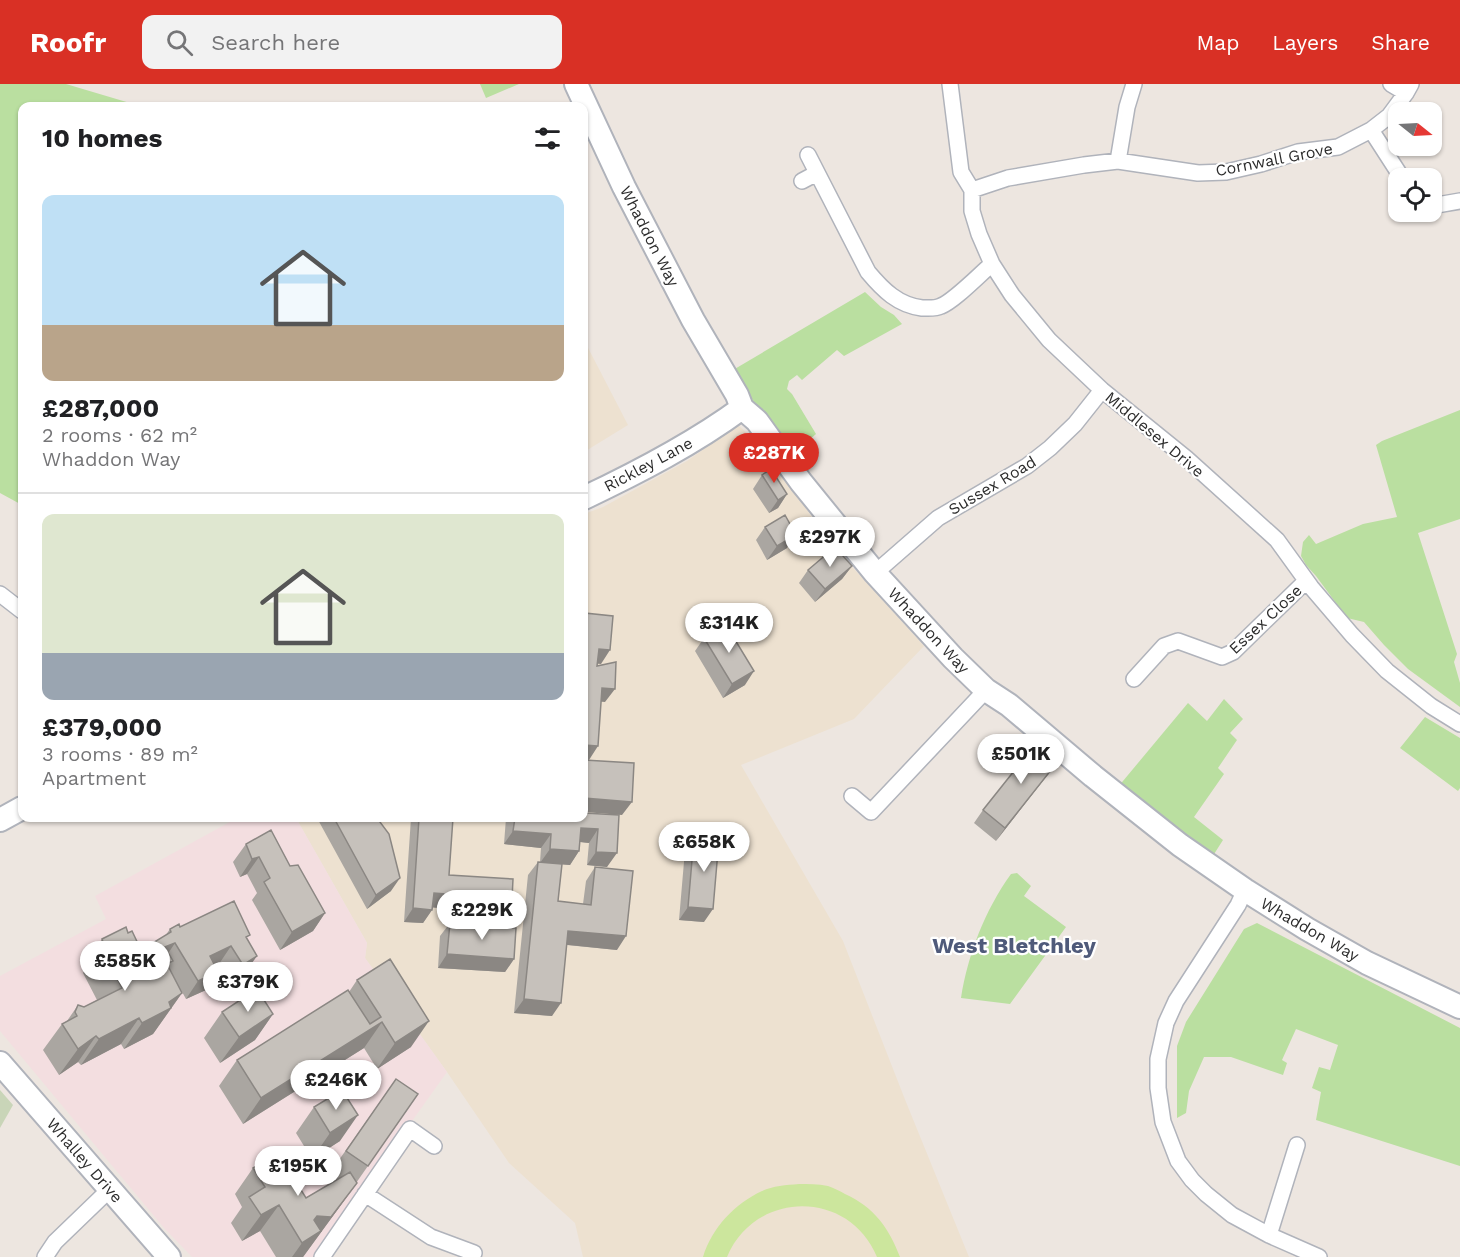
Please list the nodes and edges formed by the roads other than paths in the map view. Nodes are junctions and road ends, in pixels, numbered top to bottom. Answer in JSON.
{"nodes":[{"id":1,"x":576,"y":84,"type":"edge"},
{"id":2,"x":950,"y":84,"type":"edge"},
{"id":3,"x":1134,"y":84,"type":"edge"},
{"id":4,"x":1391,"y":84,"type":"edge"},
{"id":5,"x":1408,"y":89,"type":"edge"},
{"id":6,"x":585,"y":102,"type":"edge"},
{"id":7,"x":588,"y":109,"type":"edge"},
{"id":8,"x":1371,"y":130,"type":"junction"},
{"id":9,"x":808,"y":155,"type":"dead end"},
{"id":10,"x":1118,"y":161,"type":"junction"},
{"id":11,"x":1396,"y":168,"type":"edge"},
{"id":12,"x":817,"y":173,"type":"junction"},
{"id":13,"x":802,"y":181,"type":"dead end"},
{"id":14,"x":972,"y":190,"type":"junction"},
{"id":15,"x":1460,"y":201,"type":"edge"},
{"id":16,"x":1442,"y":204,"type":"edge"},
{"id":17,"x":992,"y":264,"type":"junction"},
{"id":18,"x":1102,"y":390,"type":"junction"},
{"id":19,"x":742,"y":408,"type":"junction"},
{"id":20,"x":588,"y":496,"type":"edge"},
{"id":21,"x":875,"y":573,"type":"junction"},
{"id":22,"x":1306,"y":580,"type":"junction"},
{"id":23,"x":0,"y":594,"type":"edge"},
{"id":24,"x":18,"y":608,"type":"edge"},
{"id":25,"x":1134,"y":679,"type":"dead end"},
{"id":26,"x":986,"y":690,"type":"junction"},
{"id":27,"x":1460,"y":724,"type":"edge"},
{"id":28,"x":852,"y":796,"type":"dead end"},
{"id":29,"x":18,"y":810,"type":"edge"},
{"id":30,"x":0,"y":820,"type":"edge"},
{"id":31,"x":1245,"y":890,"type":"junction"},
{"id":32,"x":1460,"y":1007,"type":"edge"},
{"id":33,"x":0,"y":1063,"type":"edge"},
{"id":34,"x":1297,"y":1145,"type":"dead end"},
{"id":35,"x":434,"y":1146,"type":"dead end"},
{"id":36,"x":110,"y":1189,"type":"junction"},
{"id":37,"x":365,"y":1194,"type":"junction"},
{"id":38,"x":1269,"y":1235,"type":"junction"},
{"id":39,"x":474,"y":1253,"type":"dead end"},
{"id":40,"x":45,"y":1257,"type":"edge"},
{"id":41,"x":169,"y":1257,"type":"edge"},
{"id":42,"x":322,"y":1257,"type":"edge"},
{"id":43,"x":1319,"y":1257,"type":"edge"}],
"edges":[{"from":1,"to":6,"type":"street","name":"Whaddon Way"},
{"from":2,"to":14,"type":"street","name":"Middlesex Drive"},
{"from":3,"to":10,"type":"street"},
{"from":4,"to":5,"type":"street"},
{"from":5,"to":8,"type":"street","name":"Cornwall Grove"},
{"from":7,"to":19,"type":"street","name":"Whaddon Way"},
{"from":8,"to":10,"type":"street","name":"Cornwall Grove"},
{"from":8,"to":11,"type":"street"},
{"from":9,"to":12,"type":"street"},
{"from":10,"to":14,"type":"street","name":"Cornwall Grove"},
{"from":12,"to":13,"type":"street"},
{"from":12,"to":17,"type":"street"},
{"from":14,"to":17,"type":"street","name":"Middlesex Drive"},
{"from":15,"to":16,"type":"street"},
{"from":17,"to":18,"type":"street","name":"Middlesex Drive"},
{"from":18,"to":21,"type":"street","name":"Sussex Road"},
{"from":18,"to":22,"type":"street","name":"Middlesex Drive"},
{"from":19,"to":20,"type":"street","name":"Rickley Lane"},
{"from":19,"to":21,"type":"street","name":"Whaddon Way"},
{"from":21,"to":26,"type":"street","name":"Whaddon Way"},
{"from":22,"to":25,"type":"street","name":"Essex Close"},
{"from":22,"to":27,"type":"street","name":"Middlesex Drive"},
{"from":23,"to":24,"type":"street"},
{"from":26,"to":28,"type":"street"},
{"from":26,"to":31,"type":"street","name":"Whaddon Way"},
{"from":29,"to":30,"type":"street"},
{"from":31,"to":32,"type":"street","name":"Whaddon Way"},
{"from":31,"to":38,"type":"street"},
{"from":33,"to":36,"type":"street","name":"Whalley Drive"},
{"from":34,"to":38,"type":"street"},
{"from":35,"to":37,"type":"street"},
{"from":36,"to":40,"type":"street"},
{"from":36,"to":41,"type":"street","name":"Whalley Drive"},
{"from":37,"to":39,"type":"street"},
{"from":37,"to":42,"type":"street"},
{"from":38,"to":43,"type":"street"}]}
